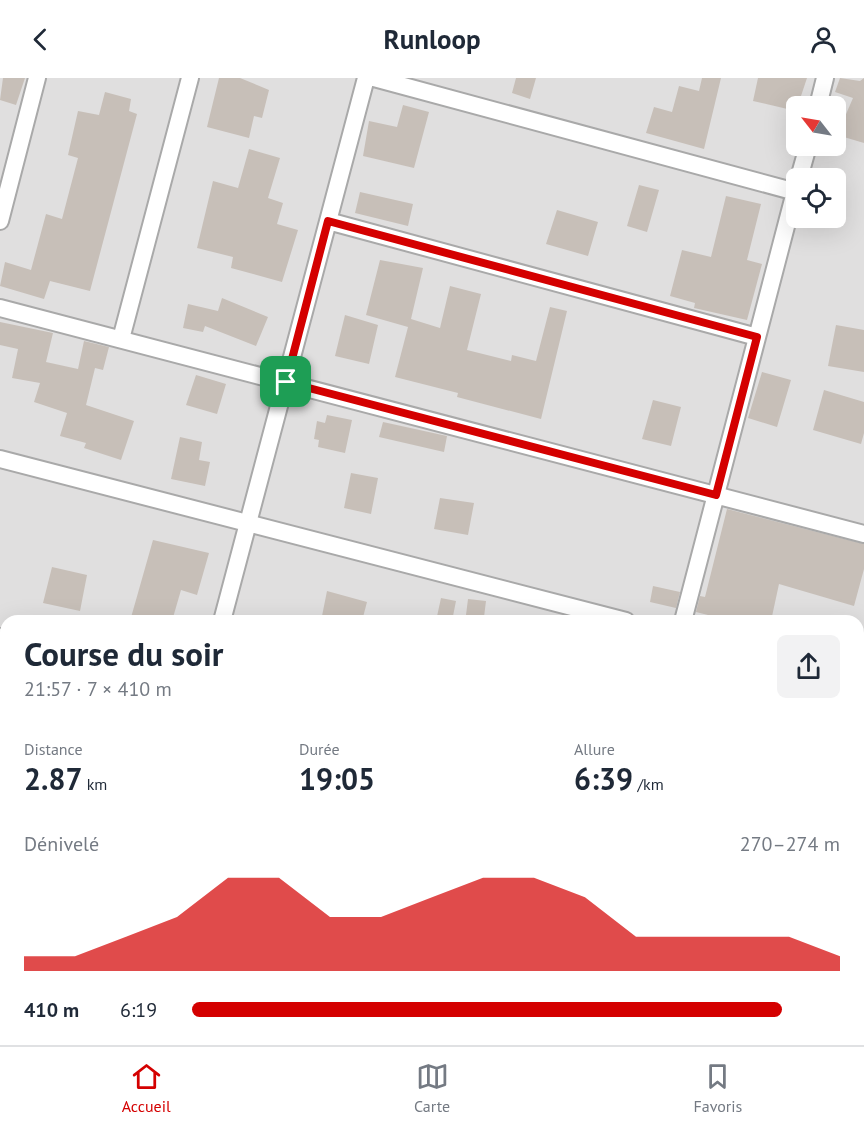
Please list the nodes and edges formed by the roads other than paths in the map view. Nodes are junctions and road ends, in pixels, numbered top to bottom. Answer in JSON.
{"nodes":[{"id":1,"x":37,"y":78,"type":"edge"},
{"id":2,"x":190,"y":78,"type":"edge"},
{"id":3,"x":366,"y":78,"type":"edge"},
{"id":4,"x":374,"y":78,"type":"edge"},
{"id":5,"x":825,"y":78,"type":"edge"},
{"id":6,"x":820,"y":96,"type":"edge"},
{"id":7,"x":786,"y":183,"type":"edge"},
{"id":8,"x":0,"y":221,"type":"edge"},
{"id":9,"x":328,"y":221,"type":"junction"},
{"id":10,"x":786,"y":228,"type":"edge"},
{"id":11,"x":0,"y":308,"type":"edge"},
{"id":12,"x":757,"y":337,"type":"junction"},
{"id":13,"x":121,"y":339,"type":"junction"},
{"id":14,"x":286,"y":382,"type":"junction"},
{"id":15,"x":0,"y":459,"type":"edge"},
{"id":16,"x":716,"y":495,"type":"junction"},
{"id":17,"x":248,"y":523,"type":"junction"},
{"id":18,"x":864,"y":534,"type":"edge"},
{"id":19,"x":224,"y":615,"type":"edge"},
{"id":20,"x":603,"y":615,"type":"edge"},
{"id":21,"x":685,"y":615,"type":"edge"}],
"edges":[{"from":1,"to":8,"type":"street"},
{"from":2,"to":13,"type":"street"},
{"from":3,"to":9,"type":"street"},
{"from":4,"to":7,"type":"street"},
{"from":5,"to":6,"type":"street"},
{"from":9,"to":12,"type":"street"},
{"from":9,"to":14,"type":"street"},
{"from":10,"to":12,"type":"street"},
{"from":11,"to":13,"type":"street"},
{"from":12,"to":16,"type":"street"},
{"from":13,"to":14,"type":"street"},
{"from":14,"to":16,"type":"street"},
{"from":14,"to":17,"type":"street"},
{"from":15,"to":17,"type":"street"},
{"from":16,"to":18,"type":"street"},
{"from":16,"to":21,"type":"street"},
{"from":17,"to":19,"type":"street"},
{"from":17,"to":20,"type":"street"}]}
